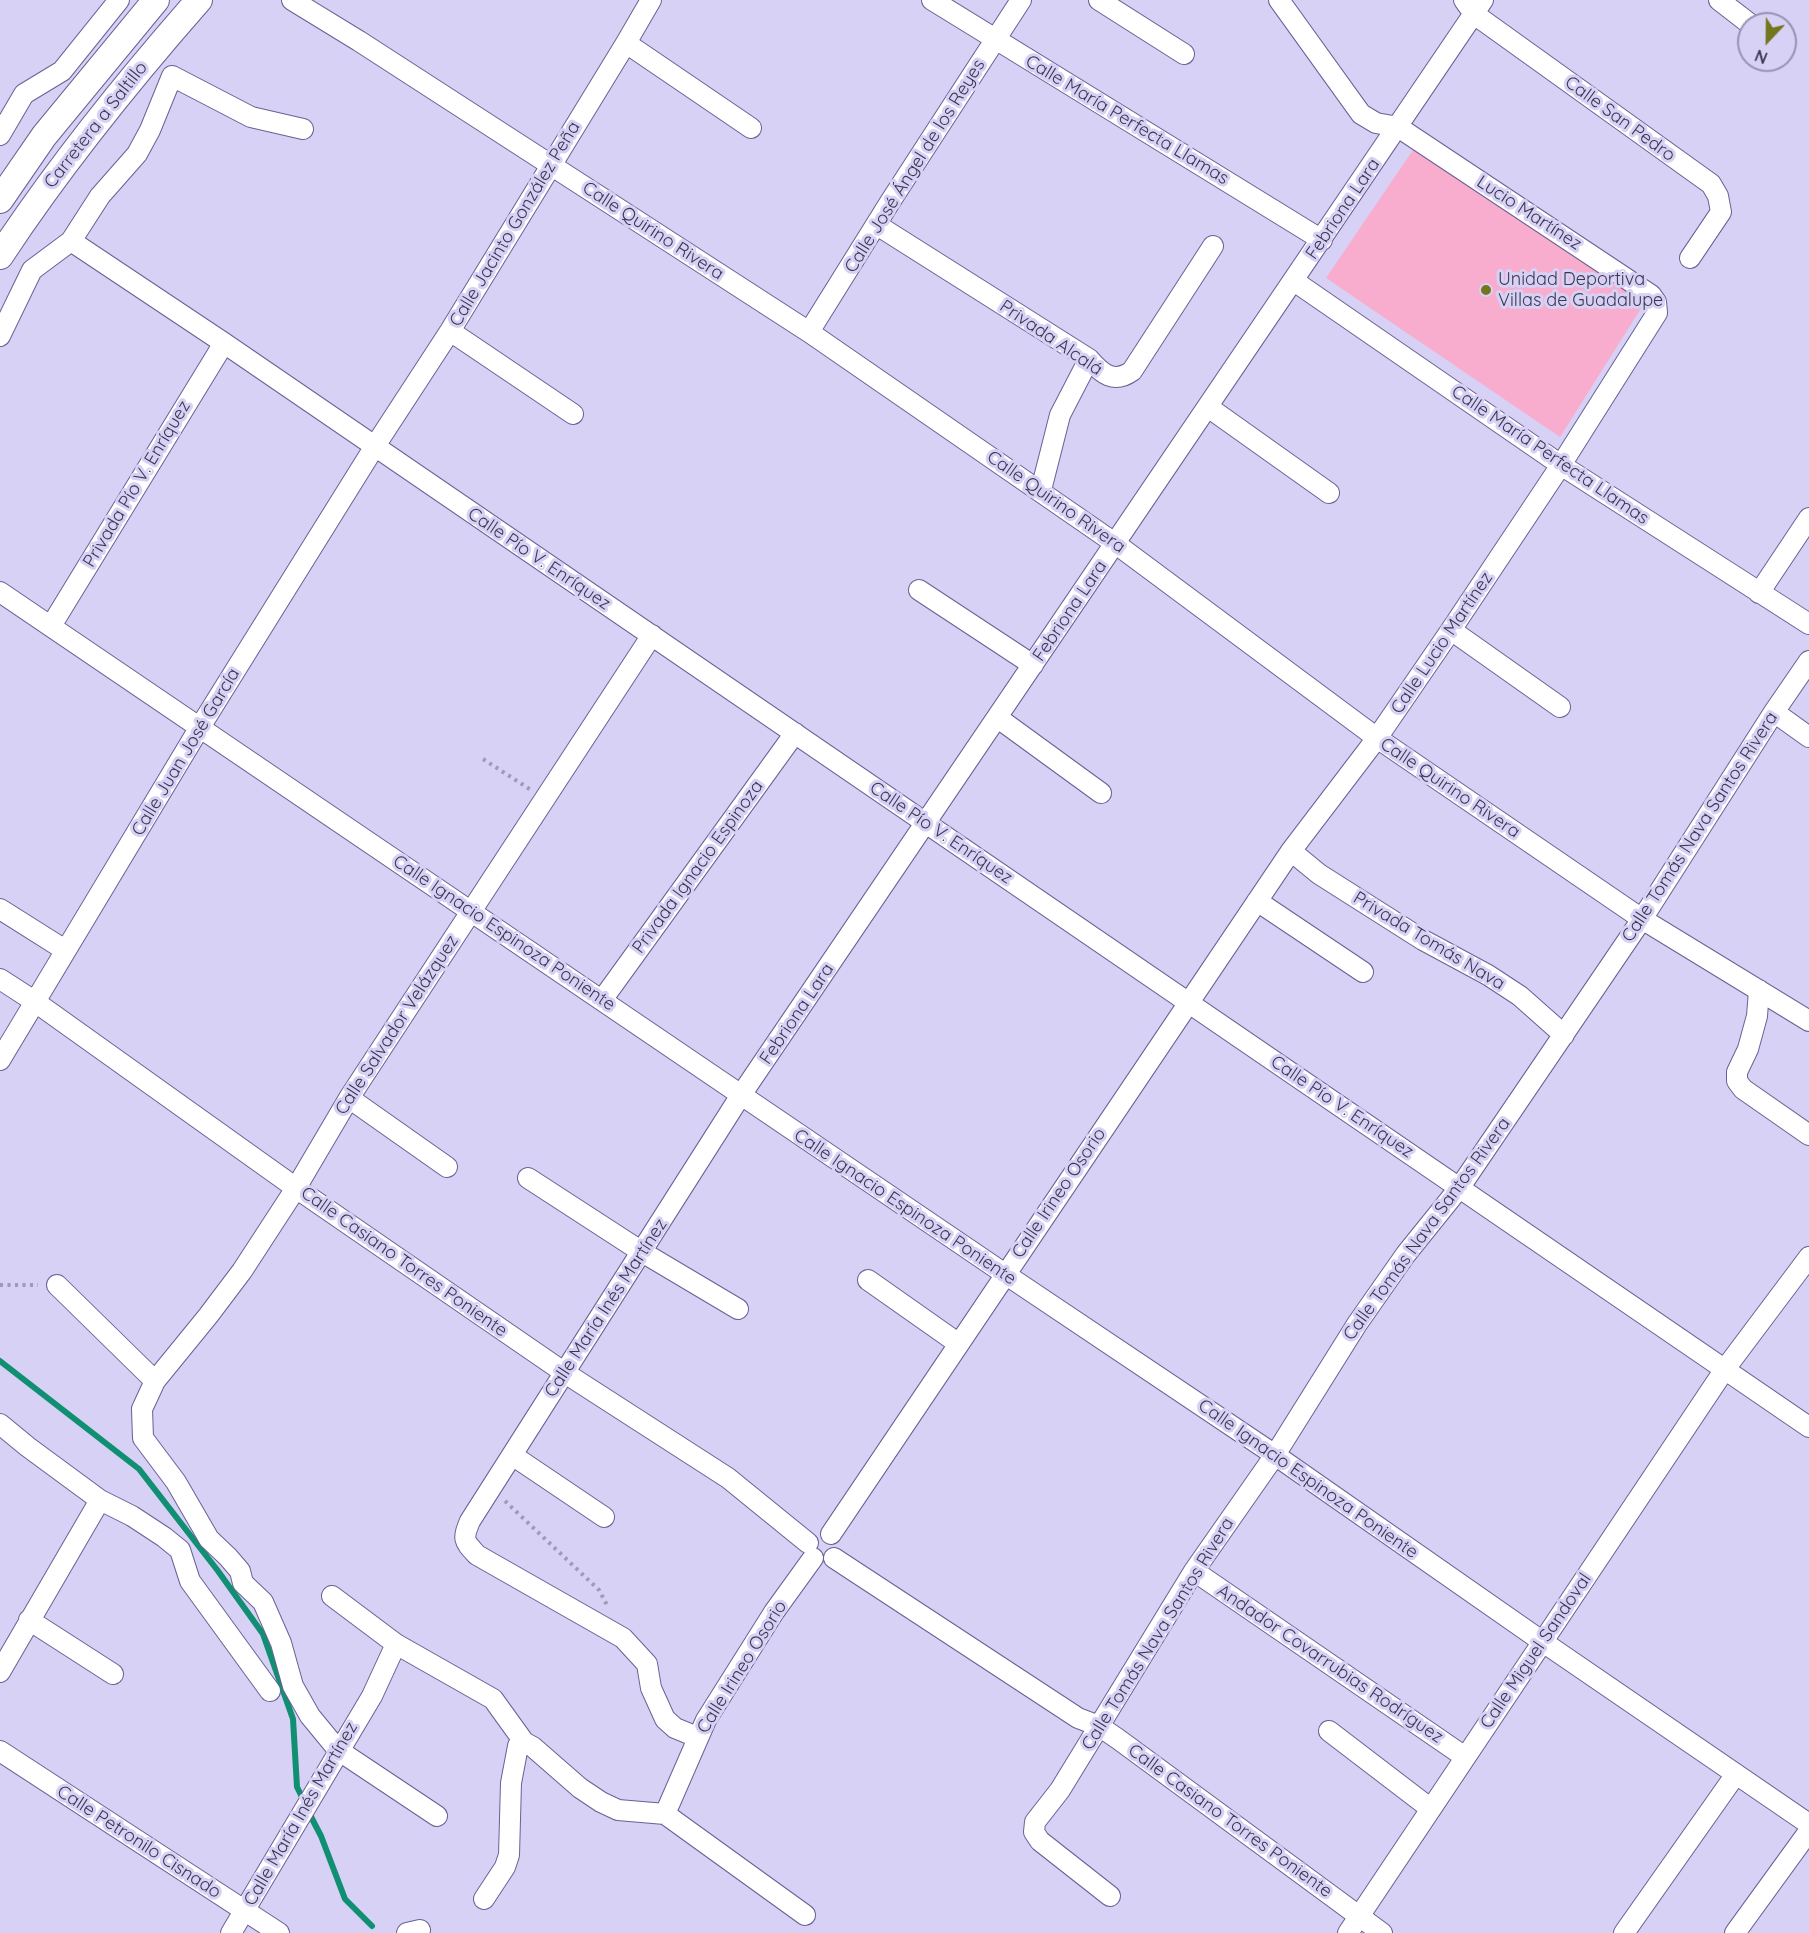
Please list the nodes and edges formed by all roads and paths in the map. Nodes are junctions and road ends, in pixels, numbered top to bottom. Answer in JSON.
{"nodes":[{"id":1,"x":119,"y":0,"type":"edge"},
{"id":2,"x":156,"y":0,"type":"edge"},
{"id":3,"x":199,"y":0,"type":"edge"},
{"id":4,"x":292,"y":0,"type":"edge"},
{"id":5,"x":651,"y":0,"type":"edge"},
{"id":6,"x":932,"y":0,"type":"edge"},
{"id":7,"x":1021,"y":0,"type":"edge"},
{"id":8,"x":1099,"y":0,"type":"edge"},
{"id":9,"x":1279,"y":0,"type":"edge"},
{"id":10,"x":1719,"y":0,"type":"edge"},
{"id":11,"x":1474,"y":5,"type":"edge"},
{"id":12,"x":1737,"y":14,"type":"edge"},
{"id":13,"x":995,"y":40,"type":"junction"},
{"id":14,"x":626,"y":43,"type":"junction"},
{"id":15,"x":1184,"y":54,"type":"dead end"},
{"id":16,"x":1398,"y":127,"type":"junction"},
{"id":17,"x":751,"y":128,"type":"dead end"},
{"id":18,"x":303,"y":129,"type":"dead end"},
{"id":19,"x":0,"y":135,"type":"edge"},
{"id":20,"x":550,"y":165,"type":"junction"},
{"id":21,"x":2,"y":191,"type":"edge"},
{"id":22,"x":877,"y":225,"type":"junction"},
{"id":23,"x":1322,"y":240,"type":"junction"},
{"id":24,"x":71,"y":241,"type":"junction"},
{"id":25,"x":1213,"y":246,"type":"dead end"},
{"id":26,"x":0,"y":256,"type":"edge"},
{"id":27,"x":1690,"y":258,"type":"dead end"},
{"id":28,"x":1294,"y":281,"type":"junction"},
{"id":29,"x":1656,"y":302,"type":"joint"},
{"id":30,"x":450,"y":331,"type":"junction"},
{"id":31,"x":809,"y":332,"type":"junction"},
{"id":32,"x":0,"y":336,"type":"edge"},
{"id":33,"x":224,"y":343,"type":"junction"},
{"id":34,"x":1089,"y":359,"type":"junction"},
{"id":35,"x":1208,"y":407,"type":"junction"},
{"id":36,"x":573,"y":414,"type":"dead end"},
{"id":37,"x":375,"y":446,"type":"junction"},
{"id":38,"x":1562,"y":465,"type":"junction"},
{"id":39,"x":1041,"y":490,"type":"junction"},
{"id":40,"x":1329,"y":493,"type":"dead end"},
{"id":41,"x":1809,"y":518,"type":"edge"},
{"id":42,"x":1116,"y":544,"type":"junction"},
{"id":43,"x":919,"y":590,"type":"dead end"},
{"id":44,"x":0,"y":592,"type":"edge"},
{"id":45,"x":1760,"y":593,"type":"junction"},
{"id":46,"x":1809,"y":624,"type":"edge"},
{"id":47,"x":51,"y":626,"type":"junction"},
{"id":48,"x":1451,"y":630,"type":"junction"},
{"id":49,"x":651,"y":635,"type":"junction"},
{"id":50,"x":1809,"y":661,"type":"edge"},
{"id":51,"x":1033,"y":665,"type":"junction"},
{"id":52,"x":1560,"y":707,"type":"dead end"},
{"id":53,"x":1774,"y":712,"type":"junction"},
{"id":54,"x":998,"y":718,"type":"junction"},
{"id":55,"x":200,"y":727,"type":"junction"},
{"id":56,"x":795,"y":733,"type":"junction"},
{"id":57,"x":1809,"y":737,"type":"edge"},
{"id":58,"x":1377,"y":738,"type":"junction"},
{"id":59,"x":483,"y":759,"type":"dead end"},
{"id":60,"x":1101,"y":792,"type":"dead end"},
{"id":61,"x":544,"y":798,"type":"junction"},
{"id":62,"x":926,"y":823,"type":"junction"},
{"id":63,"x":1291,"y":850,"type":"junction"},
{"id":64,"x":1257,"y":901,"type":"junction"},
{"id":65,"x":0,"y":909,"type":"edge"},
{"id":66,"x":470,"y":911,"type":"junction"},
{"id":67,"x":1642,"y":919,"type":"junction"},
{"id":68,"x":65,"y":950,"type":"junction"},
{"id":69,"x":1363,"y":972,"type":"dead end"},
{"id":70,"x":0,"y":979,"type":"edge"},
{"id":71,"x":1760,"y":990,"type":"junction"},
{"id":72,"x":602,"y":1000,"type":"junction"},
{"id":73,"x":34,"y":1001,"type":"junction"},
{"id":74,"x":1188,"y":1002,"type":"junction"},
{"id":75,"x":1809,"y":1021,"type":"edge"},
{"id":76,"x":1564,"y":1035,"type":"junction"},
{"id":77,"x":0,"y":1060,"type":"edge"},
{"id":78,"x":741,"y":1095,"type":"junction"},
{"id":79,"x":349,"y":1098,"type":"junction"},
{"id":80,"x":1809,"y":1135,"type":"edge"},
{"id":81,"x":447,"y":1167,"type":"dead end"},
{"id":82,"x":528,"y":1178,"type":"dead end"},
{"id":83,"x":1460,"y":1187,"type":"junction"},
{"id":84,"x":296,"y":1188,"type":"junction"},
{"id":85,"x":642,"y":1252,"type":"junction"},
{"id":86,"x":1809,"y":1257,"type":"edge"},
{"id":87,"x":1005,"y":1274,"type":"junction"},
{"id":88,"x":868,"y":1280,"type":"dead end"},
{"id":89,"x":0,"y":1285,"type":"edge"},
{"id":90,"x":57,"y":1285,"type":"joint"},
{"id":91,"x":738,"y":1310,"type":"dead end"},
{"id":92,"x":959,"y":1344,"type":"junction"},
{"id":93,"x":1725,"y":1369,"type":"junction"},
{"id":94,"x":565,"y":1373,"type":"junction"},
{"id":95,"x":156,"y":1381,"type":"junction"},
{"id":96,"x":0,"y":1424,"type":"edge"},
{"id":97,"x":1809,"y":1427,"type":"edge"},
{"id":98,"x":512,"y":1455,"type":"junction"},
{"id":99,"x":1275,"y":1455,"type":"junction"},
{"id":100,"x":492,"y":1488,"type":"junction"},
{"id":101,"x":100,"y":1500,"type":"junction"},
{"id":102,"x":604,"y":1517,"type":"dead end"},
{"id":103,"x":831,"y":1534,"type":"junction"},
{"id":104,"x":209,"y":1539,"type":"junction"},
{"id":105,"x":180,"y":1550,"type":"junction"},
{"id":106,"x":811,"y":1551,"type":"junction"},
{"id":107,"x":834,"y":1558,"type":"junction"},
{"id":108,"x":1194,"y":1571,"type":"junction"},
{"id":109,"x":332,"y":1596,"type":"dead end"},
{"id":110,"x":29,"y":1620,"type":"junction"},
{"id":111,"x":623,"y":1638,"type":"junction"},
{"id":112,"x":1543,"y":1642,"type":"junction"},
{"id":113,"x":396,"y":1644,"type":"junction"},
{"id":114,"x":0,"y":1672,"type":"edge"},
{"id":115,"x":113,"y":1674,"type":"dead end"},
{"id":116,"x":270,"y":1691,"type":"dead end"},
{"id":117,"x":1099,"y":1726,"type":"junction"},
{"id":118,"x":1329,"y":1731,"type":"dead end"},
{"id":119,"x":697,"y":1737,"type":"junction"},
{"id":120,"x":524,"y":1742,"type":"junction"},
{"id":121,"x":338,"y":1750,"type":"junction"},
{"id":122,"x":0,"y":1751,"type":"edge"},
{"id":123,"x":1465,"y":1757,"type":"junction"},
{"id":124,"x":1736,"y":1774,"type":"junction"},
{"id":125,"x":1431,"y":1809,"type":"junction"},
{"id":126,"x":665,"y":1814,"type":"junction"},
{"id":127,"x":437,"y":1816,"type":"dead end"},
{"id":128,"x":1809,"y":1824,"type":"edge"},
{"id":129,"x":1809,"y":1831,"type":"edge"},
{"id":130,"x":1110,"y":1896,"type":"dead end"},
{"id":131,"x":484,"y":1899,"type":"dead end"},
{"id":132,"x":244,"y":1912,"type":"junction"},
{"id":133,"x":805,"y":1915,"type":"dead end"},
{"id":134,"x":1359,"y":1916,"type":"junction"},
{"id":135,"x":231,"y":1933,"type":"edge"},
{"id":136,"x":279,"y":1933,"type":"edge"},
{"id":137,"x":1348,"y":1933,"type":"edge"},
{"id":138,"x":1382,"y":1933,"type":"edge"},
{"id":139,"x":1624,"y":1933,"type":"edge"},
{"id":140,"x":1735,"y":1933,"type":"edge"}],
"edges":[{"from":1,"to":19,"type":"street"},
{"from":2,"to":21,"type":"main road","name":"Carretera a Saltillo"},
{"from":3,"to":26,"type":"main road","name":"Carretera a Saltillo"},
{"from":4,"to":20,"type":"street","name":"Calle Quirino Rivera"},
{"from":5,"to":14,"type":"street","name":"Calle Jacinto González Peña"},
{"from":6,"to":13,"type":"street","name":"Calle María Perfecta Llamas"},
{"from":7,"to":13,"type":"street","name":"Calle José Ángel de los Reyes"},
{"from":8,"to":15,"type":"street"},
{"from":9,"to":16,"type":"street","name":"Lucio Martínez"},
{"from":10,"to":12,"type":"street"},
{"from":11,"to":16,"type":"street","name":"Febriona Lara"},
{"from":11,"to":27,"type":"street","name":"Calle San Pedro"},
{"from":13,"to":22,"type":"street","name":"Calle José Ángel de los Reyes"},
{"from":13,"to":23,"type":"street","name":"Calle María Perfecta Llamas"},
{"from":14,"to":17,"type":"street"},
{"from":14,"to":20,"type":"street","name":"Calle Jacinto González Peña"},
{"from":16,"to":23,"type":"street","name":"Febriona Lara"},
{"from":16,"to":29,"type":"street","name":"Lucio Martínez"},
{"from":18,"to":24,"type":"street"},
{"from":20,"to":30,"type":"street","name":"Calle Jacinto González Peña"},
{"from":20,"to":31,"type":"street","name":"Calle Quirino Rivera"},
{"from":22,"to":31,"type":"street","name":"Calle José Ángel de los Reyes"},
{"from":22,"to":34,"type":"street","name":"Privada Alcalá"},
{"from":23,"to":28,"type":"street","name":"Febriona Lara"},
{"from":24,"to":32,"type":"street"},
{"from":24,"to":33,"type":"street","name":"Calle Pío V. Enríquez"},
{"from":25,"to":34,"type":"street","name":"Privada Alcalá"},
{"from":28,"to":35,"type":"street","name":"Febriona Lara"},
{"from":28,"to":38,"type":"street","name":"Calle María Perfecta Llamas"},
{"from":29,"to":38,"type":"street","name":"Calle Lucio Martínez"},
{"from":30,"to":36,"type":"street"},
{"from":30,"to":37,"type":"street","name":"Calle Jacinto González Peña"},
{"from":31,"to":39,"type":"street","name":"Calle Quirino Rivera"},
{"from":33,"to":37,"type":"street","name":"Calle Pío V. Enríquez"},
{"from":33,"to":47,"type":"street","name":"Privada Pío V. Enríquez"},
{"from":34,"to":39,"type":"street"},
{"from":35,"to":40,"type":"street"},
{"from":35,"to":42,"type":"street","name":"Febriona Lara"},
{"from":37,"to":49,"type":"street","name":"Calle Pío V. Enríquez"},
{"from":37,"to":55,"type":"street","name":"Calle Juan José García"},
{"from":38,"to":45,"type":"street","name":"Calle María Perfecta Llamas"},
{"from":38,"to":48,"type":"street","name":"Calle Lucio Martínez"},
{"from":39,"to":42,"type":"street","name":"Calle Quirino Rivera"},
{"from":41,"to":45,"type":"street"},
{"from":42,"to":51,"type":"street","name":"Febriona Lara"},
{"from":42,"to":58,"type":"street","name":"Calle Quirino Rivera"},
{"from":43,"to":51,"type":"street"},
{"from":44,"to":47,"type":"street","name":"Calle Ignacio Espinoza Poniente"},
{"from":45,"to":46,"type":"street","name":"Calle María Perfecta Llamas"},
{"from":47,"to":55,"type":"street","name":"Calle Ignacio Espinoza Poniente"},
{"from":48,"to":52,"type":"street"},
{"from":48,"to":58,"type":"street","name":"Calle Lucio Martínez"},
{"from":49,"to":56,"type":"street","name":"Calle Pío V. Enríquez"},
{"from":49,"to":61,"type":"street","name":"Calle Salvador Velázquez"},
{"from":50,"to":53,"type":"street","name":"Calle Tomás Nava Santos Rivera"},
{"from":51,"to":54,"type":"street","name":"Febriona Lara"},
{"from":53,"to":57,"type":"street"},
{"from":53,"to":67,"type":"street","name":"Calle Tomás Nava Santos Rivera"},
{"from":54,"to":60,"type":"street"},
{"from":54,"to":62,"type":"street","name":"Febriona Lara"},
{"from":55,"to":66,"type":"street","name":"Calle Ignacio Espinoza Poniente"},
{"from":55,"to":68,"type":"street","name":"Calle Juan José García"},
{"from":56,"to":62,"type":"street","name":"Calle Pío V. Enríquez"},
{"from":56,"to":72,"type":"street","name":"Privada Ignacio Espinoza"},
{"from":58,"to":63,"type":"street","name":"Calle Lucio Martínez"},
{"from":58,"to":67,"type":"street","name":"Calle Quirino Rivera"},
{"from":59,"to":61,"type":"path"},
{"from":61,"to":66,"type":"street","name":"Calle Salvador Velázquez"},
{"from":62,"to":74,"type":"street","name":"Calle Pío V. Enríquez"},
{"from":62,"to":78,"type":"street","name":"Febriona Lara"},
{"from":63,"to":64,"type":"street","name":"Calle Lucio Martínez"},
{"from":63,"to":76,"type":"street","name":"Privada Tomás Nava"},
{"from":64,"to":69,"type":"street"},
{"from":64,"to":74,"type":"street","name":"Calle Lucio Martínez"},
{"from":65,"to":68,"type":"street"},
{"from":66,"to":72,"type":"street","name":"Calle Ignacio Espinoza Poniente"},
{"from":66,"to":79,"type":"street","name":"Calle Salvador Velázquez"},
{"from":67,"to":71,"type":"street","name":"Calle Quirino Rivera"},
{"from":67,"to":76,"type":"street","name":"Calle Tomás Nava Santos Rivera"},
{"from":68,"to":73,"type":"street","name":"Calle Juan José García"},
{"from":70,"to":73,"type":"street","name":"Calle Casiano Torres Poniente"},
{"from":71,"to":75,"type":"street","name":"Calle Quirino Rivera"},
{"from":71,"to":80,"type":"street"},
{"from":72,"to":78,"type":"street","name":"Calle Ignacio Espinoza Poniente"},
{"from":73,"to":77,"type":"street","name":"Calle Juan José García"},
{"from":73,"to":84,"type":"street","name":"Calle Casiano Torres Poniente"},
{"from":74,"to":83,"type":"street","name":"Calle Pío V. Enríquez"},
{"from":74,"to":87,"type":"street","name":"Calle Irineo Osorio"},
{"from":76,"to":83,"type":"street","name":"Calle Tomás Nava Santos Rivera"},
{"from":78,"to":85,"type":"street","name":"Calle María Inés Martínez"},
{"from":78,"to":87,"type":"street","name":"Calle Ignacio Espinoza Poniente"},
{"from":79,"to":81,"type":"street"},
{"from":79,"to":84,"type":"street","name":"Calle Salvador Velázquez"},
{"from":82,"to":85,"type":"street"},
{"from":83,"to":93,"type":"street","name":"Calle Pío V. Enríquez"},
{"from":83,"to":99,"type":"street","name":"Calle Tomás Nava Santos Rivera"},
{"from":84,"to":94,"type":"street","name":"Calle Casiano Torres Poniente"},
{"from":84,"to":95,"type":"street","name":"Calle Salvador Velázquez"},
{"from":85,"to":91,"type":"street"},
{"from":85,"to":94,"type":"street","name":"Calle María Inés Martínez"},
{"from":86,"to":93,"type":"street","name":"Calle Miguel Sandoval"},
{"from":87,"to":92,"type":"street","name":"Calle Irineo Osorio"},
{"from":87,"to":99,"type":"street","name":"Calle Ignacio Espinoza Poniente"},
{"from":88,"to":92,"type":"street"},
{"from":89,"to":90,"type":"path"},
{"from":90,"to":95,"type":"street"},
{"from":92,"to":103,"type":"street","name":"Calle Irineo Osorio"},
{"from":93,"to":97,"type":"street","name":"Calle Pío V. Enríquez"},
{"from":93,"to":112,"type":"street","name":"Calle Miguel Sandoval"},
{"from":94,"to":98,"type":"street","name":"Calle María Inés Martínez"},
{"from":94,"to":106,"type":"street","name":"Calle Casiano Torres Poniente"},
{"from":95,"to":104,"type":"street"},
{"from":96,"to":101,"type":"street"},
{"from":98,"to":100,"type":"street","name":"Calle María Inés Martínez"},
{"from":98,"to":102,"type":"street"},
{"from":99,"to":108,"type":"street","name":"Calle Tomás Nava Santos Rivera"},
{"from":99,"to":112,"type":"street","name":"Calle Ignacio Espinoza Poniente"},
{"from":100,"to":111,"type":"path"},
{"from":100,"to":111,"type":"street","name":"Calle María Inés Martínez"},
{"from":101,"to":105,"type":"street"},
{"from":101,"to":110,"type":"street"},
{"from":103,"to":106,"type":"street"},
{"from":103,"to":107,"type":"street"},
{"from":104,"to":105,"type":"street"},
{"from":104,"to":121,"type":"street"},
{"from":105,"to":116,"type":"street"},
{"from":106,"to":107,"type":"street"},
{"from":106,"to":119,"type":"street","name":"Calle Irineo Osorio"},
{"from":107,"to":117,"type":"street","name":"Calle Casiano Torres Poniente"},
{"from":108,"to":117,"type":"street","name":"Calle Tomás Nava Santos Rivera"},
{"from":108,"to":123,"type":"street","name":"Andador Covarrubias Rodríguez"},
{"from":109,"to":113,"type":"street"},
{"from":110,"to":114,"type":"street"},
{"from":110,"to":115,"type":"street"},
{"from":111,"to":119,"type":"street"},
{"from":112,"to":123,"type":"street","name":"Calle Miguel Sandoval"},
{"from":112,"to":124,"type":"street","name":"Calle Ignacio Espinoza Poniente"},
{"from":113,"to":120,"type":"street"},
{"from":113,"to":121,"type":"street","name":"Calle María Inés Martínez"},
{"from":117,"to":130,"type":"street","name":"Calle Tomás Nava Santos Rivera"},
{"from":117,"to":134,"type":"street","name":"Calle Casiano Torres Poniente"},
{"from":118,"to":125,"type":"street"},
{"from":119,"to":126,"type":"street","name":"Calle Irineo Osorio"},
{"from":120,"to":126,"type":"street"},
{"from":120,"to":131,"type":"street"},
{"from":121,"to":127,"type":"street"},
{"from":121,"to":132,"type":"street","name":"Calle María Inés Martínez"},
{"from":122,"to":132,"type":"street","name":"Calle Petronilo Cisnado"},
{"from":123,"to":125,"type":"street","name":"Calle Miguel Sandoval"},
{"from":124,"to":128,"type":"street","name":"Calle Ignacio Espinoza Poniente"},
{"from":124,"to":139,"type":"street"},
{"from":125,"to":134,"type":"street","name":"Calle Miguel Sandoval"},
{"from":126,"to":133,"type":"street"},
{"from":129,"to":140,"type":"street"},
{"from":132,"to":135,"type":"street","name":"Calle María Inés Martínez"},
{"from":132,"to":136,"type":"street","name":"Calle Petronilo Cisnado"},
{"from":134,"to":137,"type":"street","name":"Calle Miguel Sandoval"},
{"from":134,"to":138,"type":"street","name":"Calle Casiano Torres Poniente"}]}
